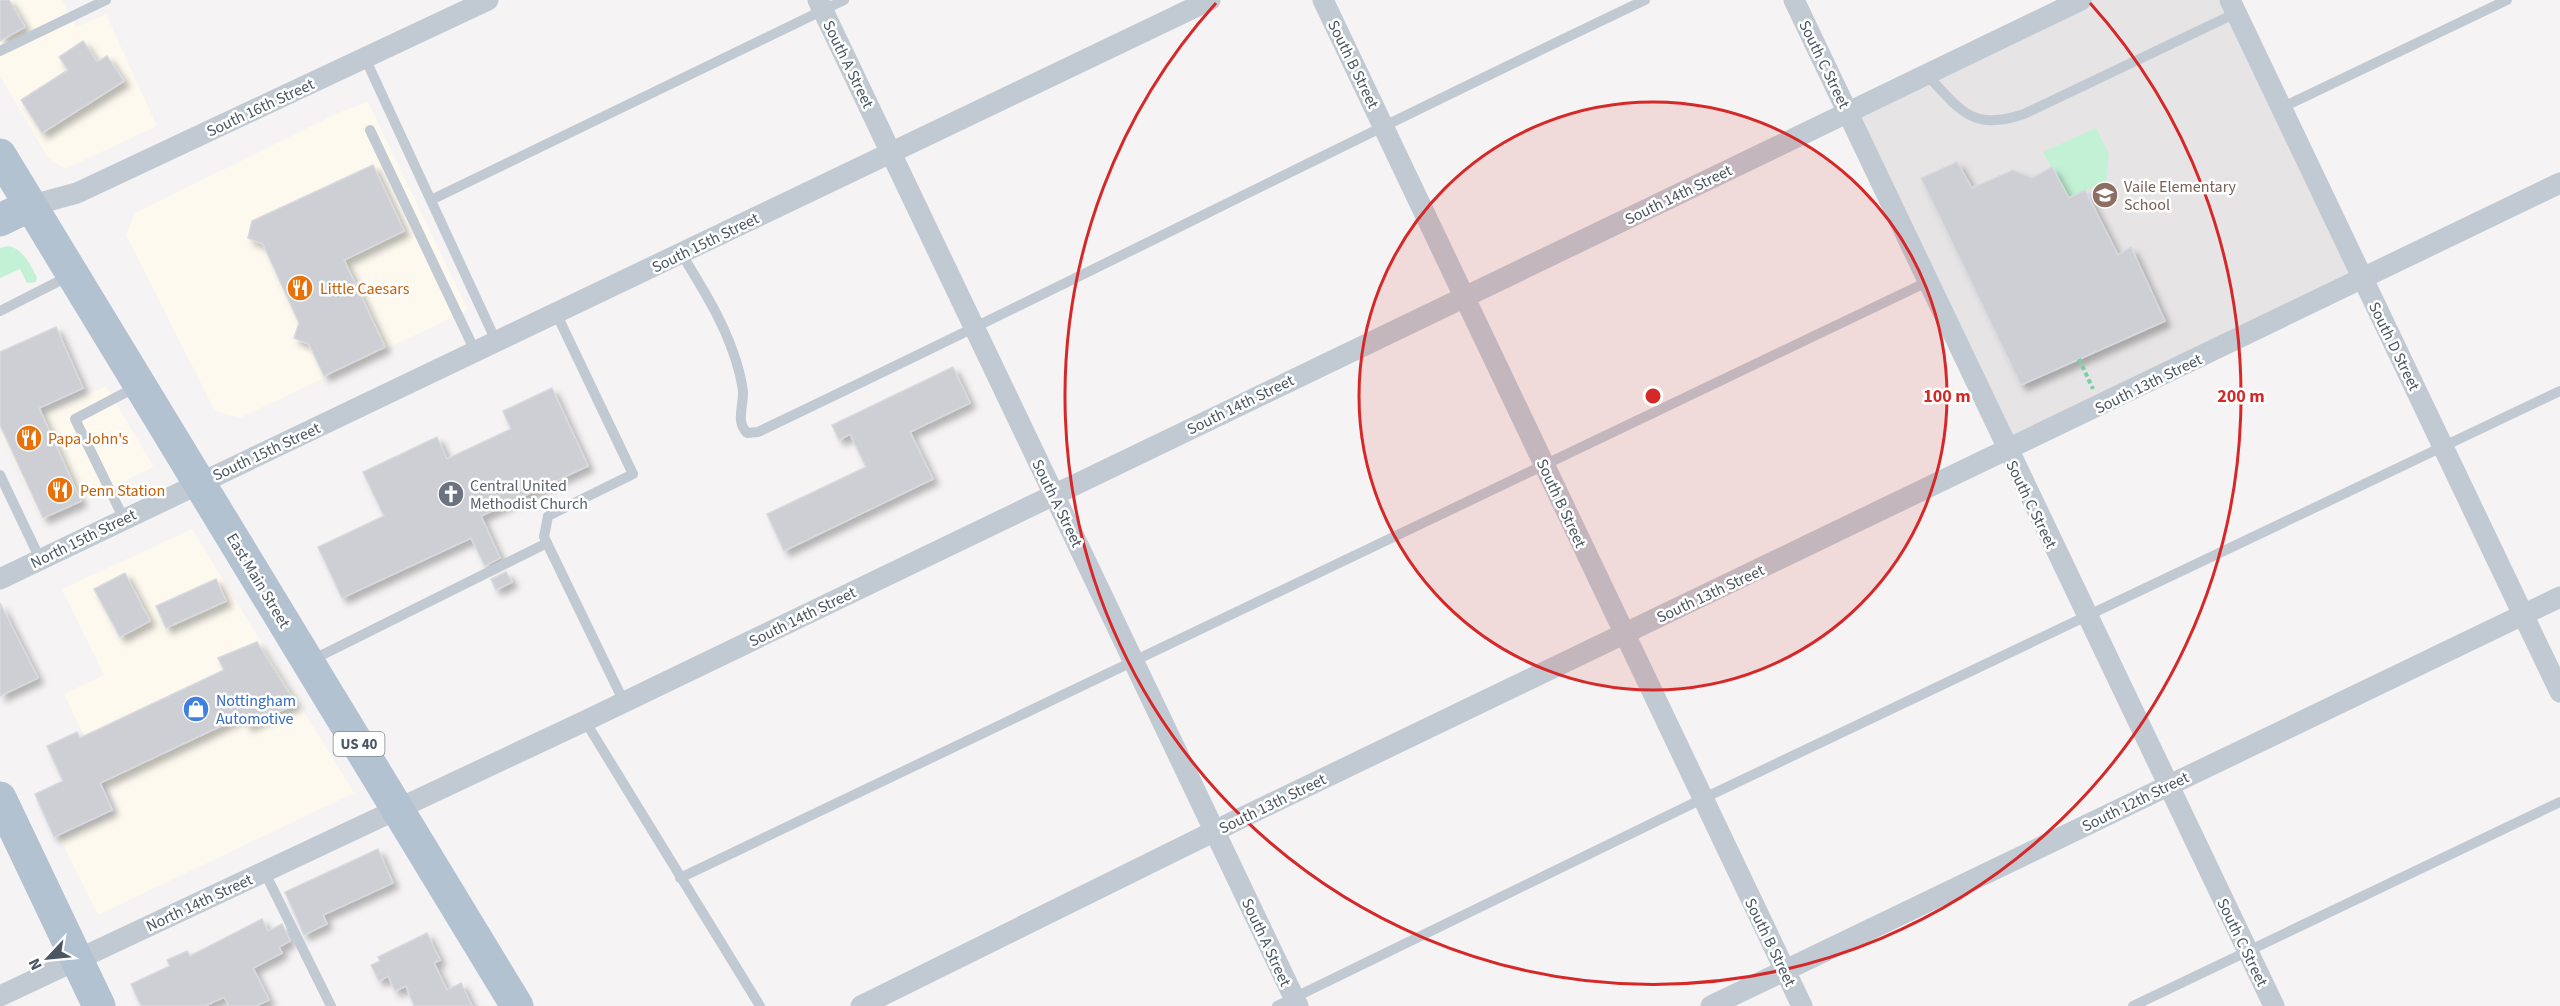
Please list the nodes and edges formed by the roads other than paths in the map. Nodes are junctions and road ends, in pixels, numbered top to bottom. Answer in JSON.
{"nodes":[{"id":1,"x":106,"y":0,"type":"edge"},
{"id":2,"x":488,"y":0,"type":"edge"},
{"id":3,"x":844,"y":0,"type":"edge"},
{"id":4,"x":1210,"y":0,"type":"edge"},
{"id":5,"x":1323,"y":0,"type":"edge"},
{"id":6,"x":1645,"y":0,"type":"edge"},
{"id":7,"x":1794,"y":0,"type":"edge"},
{"id":8,"x":2080,"y":0,"type":"edge"},
{"id":9,"x":2507,"y":0,"type":"edge"},
{"id":10,"x":821,"y":5,"type":"edge"},
{"id":11,"x":2233,"y":7,"type":"edge"},
{"id":12,"x":0,"y":51,"type":"edge"},
{"id":13,"x":365,"y":58,"type":"junction"},
{"id":14,"x":1926,"y":74,"type":"junction"},
{"id":15,"x":2281,"y":108,"type":"junction"},
{"id":16,"x":1848,"y":112,"type":"junction"},
{"id":17,"x":1383,"y":125,"type":"junction"},
{"id":18,"x":370,"y":130,"type":"dead end"},
{"id":19,"x":891,"y":153,"type":"junction"},
{"id":20,"x":0,"y":155,"type":"edge"},
{"id":21,"x":2560,"y":183,"type":"edge"},
{"id":22,"x":431,"y":200,"type":"junction"},
{"id":23,"x":29,"y":206,"type":"junction"},
{"id":24,"x":0,"y":220,"type":"edge"},
{"id":25,"x":681,"y":253,"type":"junction"},
{"id":26,"x":71,"y":275,"type":"junction"},
{"id":27,"x":2362,"y":278,"type":"junction"},
{"id":28,"x":1928,"y":282,"type":"junction"},
{"id":29,"x":1465,"y":296,"type":"junction"},
{"id":30,"x":0,"y":311,"type":"edge"},
{"id":31,"x":556,"y":313,"type":"junction"},
{"id":32,"x":974,"y":327,"type":"junction"},
{"id":33,"x":496,"y":341,"type":"junction"},
{"id":34,"x":475,"y":351,"type":"junction"},
{"id":35,"x":139,"y":386,"type":"junction"},
{"id":36,"x":2560,"y":392,"type":"edge"},
{"id":37,"x":2443,"y":448,"type":"junction"},
{"id":38,"x":2007,"y":451,"type":"junction"},
{"id":39,"x":1545,"y":465,"type":"junction"},
{"id":40,"x":0,"y":475,"type":"edge"},
{"id":41,"x":200,"y":483,"type":"junction"},
{"id":42,"x":1053,"y":494,"type":"junction"},
{"id":43,"x":124,"y":519,"type":"junction"},
{"id":44,"x":547,"y":543,"type":"junction"},
{"id":45,"x":40,"y":559,"type":"junction"},
{"id":46,"x":0,"y":579,"type":"edge"},
{"id":47,"x":2560,"y":597,"type":"edge"},
{"id":48,"x":2523,"y":615,"type":"junction"},
{"id":49,"x":2086,"y":616,"type":"junction"},
{"id":50,"x":1623,"y":634,"type":"junction"},
{"id":51,"x":1134,"y":661,"type":"junction"},
{"id":52,"x":309,"y":662,"type":"junction"},
{"id":53,"x":2560,"y":692,"type":"edge"},
{"id":54,"x":624,"y":702,"type":"junction"},
{"id":55,"x":585,"y":721,"type":"junction"},
{"id":56,"x":2167,"y":785,"type":"junction"},
{"id":57,"x":0,"y":798,"type":"edge"},
{"id":58,"x":1702,"y":799,"type":"junction"},
{"id":59,"x":2560,"y":802,"type":"edge"},
{"id":60,"x":399,"y":808,"type":"junction"},
{"id":61,"x":1215,"y":830,"type":"junction"},
{"id":62,"x":264,"y":871,"type":"junction"},
{"id":63,"x":680,"y":878,"type":"junction"},
{"id":64,"x":2247,"y":951,"type":"junction"},
{"id":65,"x":77,"y":960,"type":"junction"},
{"id":66,"x":1785,"y":971,"type":"junction"},
{"id":67,"x":0,"y":996,"type":"edge"},
{"id":68,"x":1289,"y":1003,"type":"edge"},
{"id":69,"x":99,"y":1006,"type":"edge"},
{"id":70,"x":331,"y":1006,"type":"edge"},
{"id":71,"x":517,"y":1006,"type":"edge"},
{"id":72,"x":760,"y":1006,"type":"edge"},
{"id":73,"x":861,"y":1006,"type":"edge"},
{"id":74,"x":1711,"y":1006,"type":"edge"},
{"id":75,"x":1802,"y":1006,"type":"edge"},
{"id":76,"x":2133,"y":1006,"type":"edge"},
{"id":77,"x":2274,"y":1006,"type":"edge"}],
"edges":[{"from":1,"to":12,"type":"lane"},
{"from":2,"to":13,"type":"street","name":"South 16th Street"},
{"from":3,"to":10,"type":"lane"},
{"from":4,"to":19,"type":"street","name":"South 15th Street"},
{"from":5,"to":17,"type":"street","name":"South B Street"},
{"from":6,"to":17,"type":"lane"},
{"from":7,"to":16,"type":"street","name":"South C Street"},
{"from":8,"to":14,"type":"street","name":"South 14th Street"},
{"from":9,"to":15,"type":"lane"},
{"from":10,"to":19,"type":"street","name":"South A Street"},
{"from":10,"to":22,"type":"lane"},
{"from":11,"to":14,"type":"lane"},
{"from":11,"to":15,"type":"street","name":"South D Street"},
{"from":13,"to":22,"type":"lane"},
{"from":13,"to":23,"type":"street","name":"South 16th Street"},
{"from":14,"to":16,"type":"street","name":"South 14th Street"},
{"from":15,"to":27,"type":"street","name":"South D Street"},
{"from":16,"to":28,"type":"street","name":"South C Street"},
{"from":16,"to":29,"type":"street","name":"South 14th Street"},
{"from":17,"to":29,"type":"street","name":"South B Street"},
{"from":17,"to":32,"type":"lane"},
{"from":18,"to":34,"type":"lane"},
{"from":19,"to":25,"type":"street","name":"South 15th Street"},
{"from":19,"to":32,"type":"street","name":"South A Street"},
{"from":20,"to":23,"type":"main road","name":"East Main Street","number":"US 40"},
{"from":21,"to":27,"type":"street","name":"South 13th Street"},
{"from":22,"to":33,"type":"lane"},
{"from":23,"to":24,"type":"main road"},
{"from":23,"to":26,"type":"main road","name":"East Main Street","number":"US 40"},
{"from":25,"to":31,"type":"street","name":"South 15th Street"},
{"from":25,"to":32,"type":"lane"},
{"from":26,"to":30,"type":"lane"},
{"from":26,"to":35,"type":"main road","name":"East Main Street","number":"US 40"},
{"from":27,"to":37,"type":"street","name":"South D Street"},
{"from":27,"to":38,"type":"street","name":"South 13th Street"},
{"from":28,"to":38,"type":"street","name":"South C Street"},
{"from":28,"to":39,"type":"lane"},
{"from":29,"to":39,"type":"street","name":"South B Street"},
{"from":29,"to":42,"type":"street","name":"South 14th Street"},
{"from":31,"to":33,"type":"street","name":"South 15th Street"},
{"from":31,"to":44,"type":"lane"},
{"from":32,"to":42,"type":"street","name":"South A Street"},
{"from":33,"to":34,"type":"street","name":"South 15th Street"},
{"from":34,"to":41,"type":"street","name":"South 15th Street"},
{"from":35,"to":41,"type":"main road","name":"East Main Street","number":"US 40"},
{"from":35,"to":43,"type":"lane"},
{"from":36,"to":37,"type":"lane"},
{"from":37,"to":48,"type":"street","name":"South D Street"},
{"from":37,"to":49,"type":"lane"},
{"from":38,"to":49,"type":"street","name":"South C Street"},
{"from":38,"to":50,"type":"street","name":"South 13th Street"},
{"from":39,"to":50,"type":"street","name":"South B Street"},
{"from":39,"to":51,"type":"lane"},
{"from":40,"to":45,"type":"lane"},
{"from":41,"to":43,"type":"street","name":"North 15th Street"},
{"from":41,"to":52,"type":"main road","name":"East Main Street","number":"US 40"},
{"from":42,"to":51,"type":"street","name":"South A Street"},
{"from":42,"to":54,"type":"street","name":"South 14th Street"},
{"from":43,"to":45,"type":"street","name":"North 15th Street"},
{"from":44,"to":52,"type":"lane"},
{"from":44,"to":54,"type":"lane"},
{"from":45,"to":46,"type":"street","name":"North 15th Street"},
{"from":47,"to":48,"type":"street","name":"South 12th Street"},
{"from":48,"to":53,"type":"street","name":"South D Street"},
{"from":48,"to":56,"type":"street","name":"South 12th Street"},
{"from":49,"to":56,"type":"street","name":"South C Street"},
{"from":49,"to":58,"type":"lane"},
{"from":50,"to":58,"type":"street","name":"South B Street"},
{"from":50,"to":61,"type":"street","name":"South 13th Street"},
{"from":51,"to":61,"type":"street","name":"South A Street"},
{"from":51,"to":63,"type":"lane"},
{"from":52,"to":60,"type":"main road","name":"East Main Street","number":"US 40"},
{"from":54,"to":55,"type":"street","name":"South 14th Street"},
{"from":55,"to":60,"type":"street","name":"South 14th Street"},
{"from":55,"to":63,"type":"lane"},
{"from":56,"to":64,"type":"street","name":"South C Street"},
{"from":56,"to":66,"type":"street","name":"South 12th Street"},
{"from":57,"to":65,"type":"main road"},
{"from":58,"to":66,"type":"street","name":"South B Street"},
{"from":58,"to":68,"type":"lane"},
{"from":59,"to":64,"type":"lane"},
{"from":60,"to":62,"type":"street","name":"North 14th Street"},
{"from":60,"to":71,"type":"main road","name":"East Main Street","number":"US 40"},
{"from":61,"to":68,"type":"street","name":"South A Street"},
{"from":61,"to":73,"type":"street","name":"South 13th Street"},
{"from":62,"to":65,"type":"street","name":"North 14th Street"},
{"from":62,"to":70,"type":"lane"},
{"from":63,"to":72,"type":"lane"},
{"from":64,"to":76,"type":"lane"},
{"from":64,"to":77,"type":"street","name":"South C Street"},
{"from":65,"to":67,"type":"street","name":"North 14th Street"},
{"from":65,"to":69,"type":"main road"},
{"from":66,"to":74,"type":"street","name":"South 12th Street"},
{"from":66,"to":75,"type":"street","name":"South B Street"}]}
